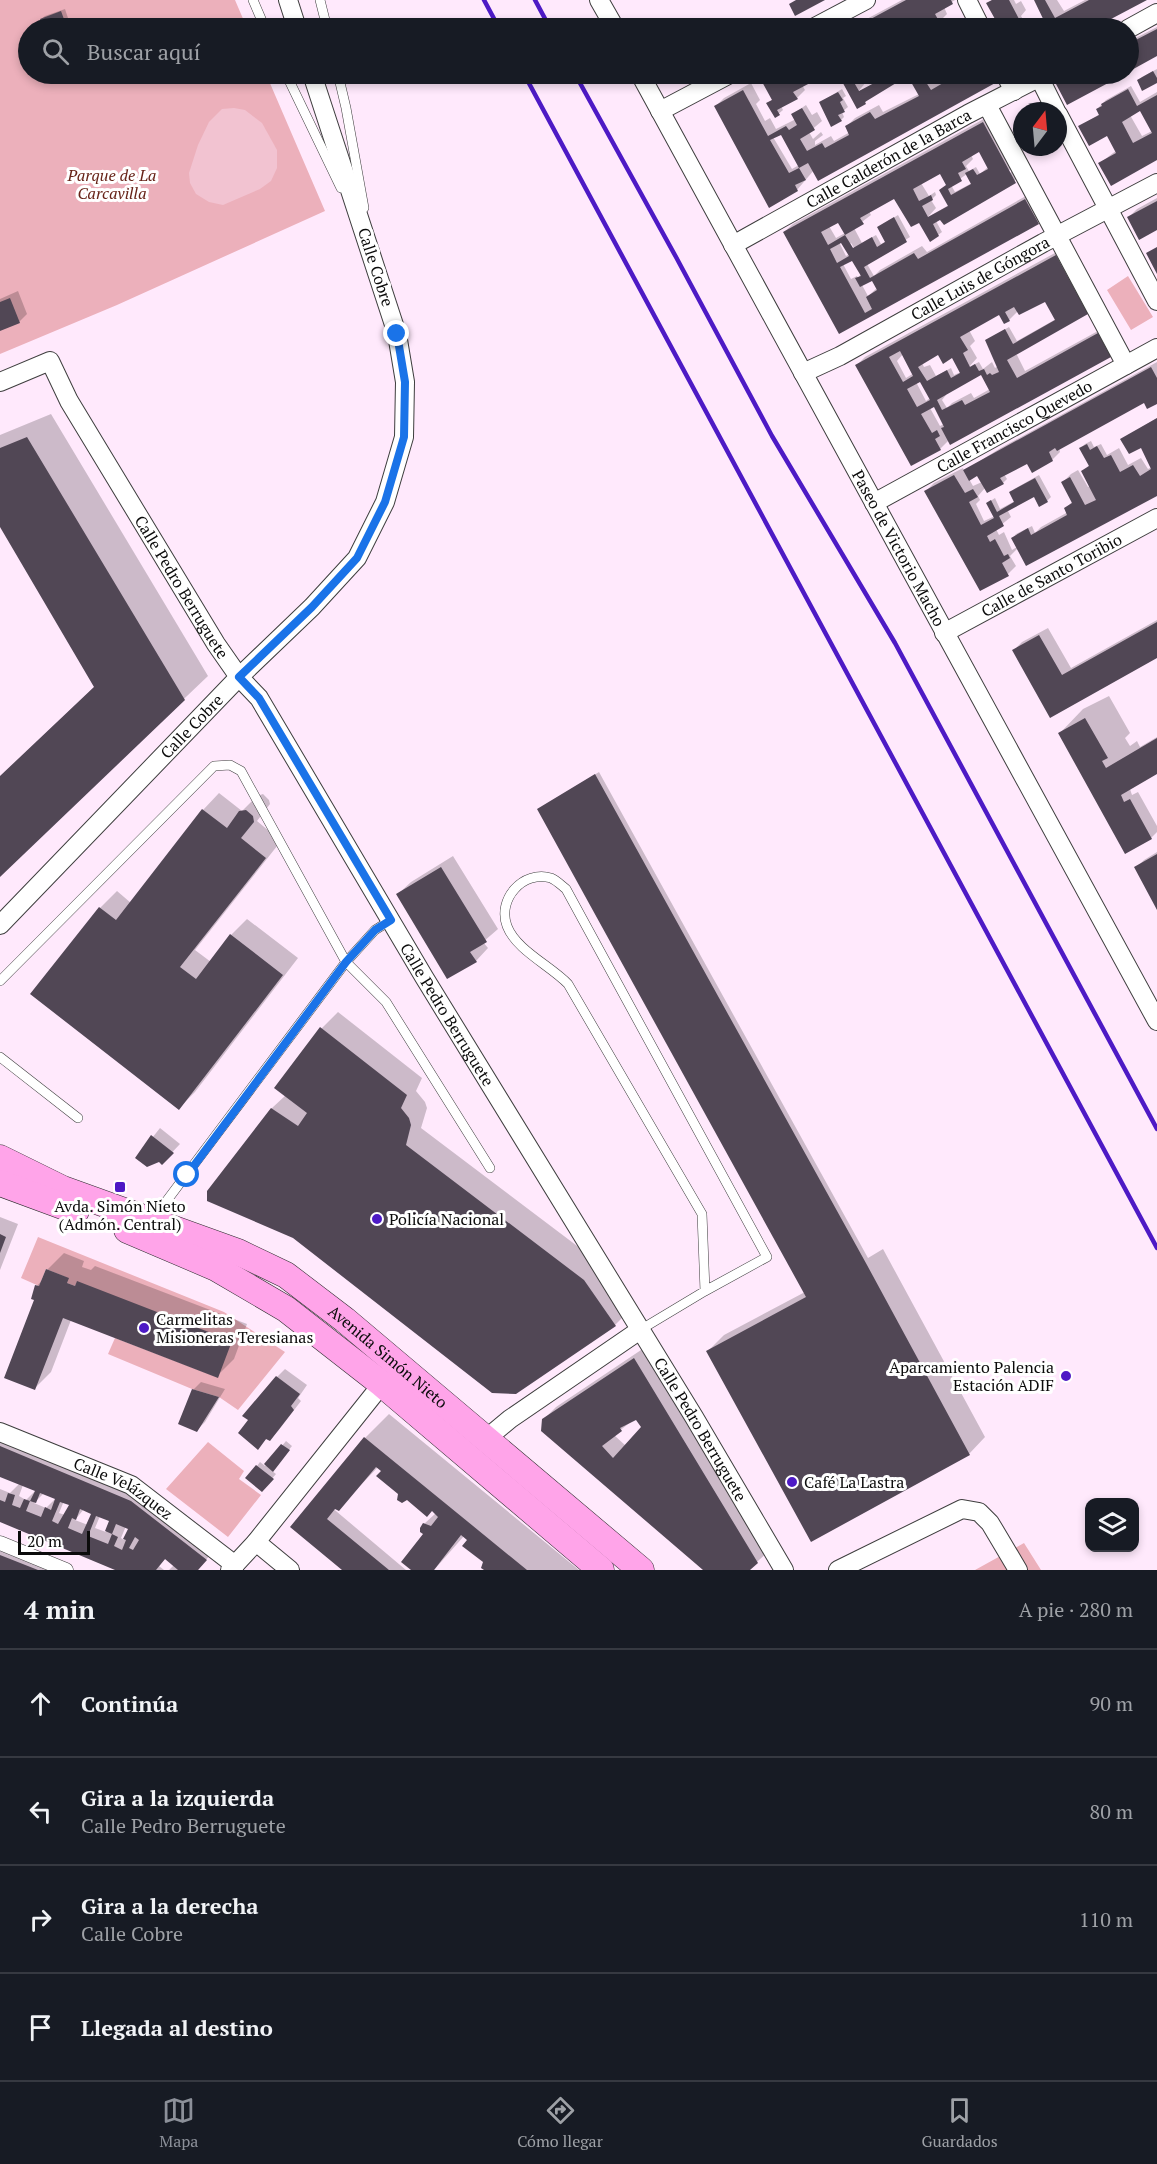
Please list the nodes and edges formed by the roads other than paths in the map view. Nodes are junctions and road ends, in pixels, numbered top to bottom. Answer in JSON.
{"nodes":[{"id":1,"x":253,"y":0,"type":"edge"},
{"id":2,"x":288,"y":0,"type":"edge"},
{"id":3,"x":320,"y":0,"type":"edge"},
{"id":4,"x":599,"y":0,"type":"edge"},
{"id":5,"x":867,"y":0,"type":"edge"},
{"id":6,"x":967,"y":0,"type":"edge"},
{"id":7,"x":1157,"y":13,"type":"edge"},
{"id":8,"x":261,"y":18,"type":"edge"},
{"id":9,"x":294,"y":18,"type":"edge"},
{"id":10,"x":324,"y":18,"type":"edge"},
{"id":11,"x":609,"y":18,"type":"edge"},
{"id":12,"x":832,"y":18,"type":"edge"},
{"id":13,"x":976,"y":18,"type":"edge"},
{"id":14,"x":1139,"y":23,"type":"edge"},
{"id":15,"x":291,"y":84,"type":"edge"},
{"id":16,"x":315,"y":84,"type":"edge"},
{"id":17,"x":340,"y":84,"type":"edge"},
{"id":18,"x":645,"y":84,"type":"edge"},
{"id":19,"x":711,"y":84,"type":"edge"},
{"id":20,"x":1010,"y":84,"type":"edge"},
{"id":21,"x":1026,"y":84,"type":"edge"},
{"id":22,"x":1046,"y":84,"type":"edge"},
{"id":23,"x":1014,"y":91,"type":"junction"},
{"id":24,"x":1053,"y":102,"type":"edge"},
{"id":25,"x":987,"y":105,"type":"junction"},
{"id":26,"x":660,"y":111,"type":"junction"},
{"id":27,"x":1067,"y":131,"type":"edge"},
{"id":28,"x":1157,"y":183,"type":"edge"},
{"id":29,"x":1108,"y":209,"type":"junction"},
{"id":30,"x":1058,"y":236,"type":"junction"},
{"id":31,"x":733,"y":245,"type":"junction"},
{"id":32,"x":371,"y":249,"type":"junction"},
{"id":33,"x":1157,"y":301,"type":"edge"},
{"id":34,"x":1157,"y":348,"type":"edge"},
{"id":35,"x":1126,"y":365,"type":"junction"},
{"id":36,"x":803,"y":373,"type":"junction"},
{"id":37,"x":0,"y":382,"type":"edge"},
{"id":38,"x":874,"y":503,"type":"junction"},
{"id":39,"x":1157,"y":518,"type":"edge"},
{"id":40,"x":944,"y":633,"type":"junction"},
{"id":41,"x":239,"y":677,"type":"junction"},
{"id":42,"x":391,"y":920,"type":"junction"},
{"id":43,"x":0,"y":924,"type":"edge"},
{"id":44,"x":346,"y":962,"type":"junction"},
{"id":45,"x":0,"y":981,"type":"edge"},
{"id":46,"x":1157,"y":1021,"type":"edge"},
{"id":47,"x":0,"y":1057,"type":"edge"},
{"id":48,"x":78,"y":1118,"type":"dead end"},
{"id":49,"x":0,"y":1158,"type":"edge"},
{"id":50,"x":490,"y":1168,"type":"dead end"},
{"id":51,"x":0,"y":1183,"type":"edge"},
{"id":52,"x":146,"y":1229,"type":"junction"},
{"id":53,"x":705,"y":1291,"type":"junction"},
{"id":54,"x":640,"y":1330,"type":"junction"},
{"id":55,"x":382,"y":1384,"type":"junction"},
{"id":56,"x":0,"y":1432,"type":"edge"},
{"id":57,"x":486,"y":1439,"type":"junction"},
{"id":58,"x":539,"y":1518,"type":"junction"},
{"id":59,"x":256,"y":1542,"type":"junction"},
{"id":60,"x":0,"y":1543,"type":"edge"},
{"id":61,"x":233,"y":1567,"type":"edge"},
{"id":62,"x":66,"y":1570,"type":"edge"},
{"id":63,"x":290,"y":1570,"type":"edge"},
{"id":64,"x":601,"y":1570,"type":"edge"},
{"id":65,"x":641,"y":1570,"type":"edge"},
{"id":66,"x":784,"y":1570,"type":"edge"},
{"id":67,"x":838,"y":1570,"type":"edge"},
{"id":68,"x":1018,"y":1570,"type":"edge"}],
"edges":[{"from":1,"to":8,"type":"lane"},
{"from":2,"to":9,"type":"street"},
{"from":3,"to":10,"type":"lane"},
{"from":4,"to":11,"type":"street"},
{"from":5,"to":12,"type":"street"},
{"from":6,"to":13,"type":"street"},
{"from":7,"to":14,"type":"street"},
{"from":15,"to":32,"type":"lane"},
{"from":16,"to":32,"type":"street","name":"Calle Cobre"},
{"from":17,"to":32,"type":"lane"},
{"from":18,"to":26,"type":"street","name":"Paseo de Victorio Macho"},
{"from":19,"to":26,"type":"street"},
{"from":20,"to":23,"type":"street"},
{"from":21,"to":23,"type":"street","name":"Calle Calderón de la Barca"},
{"from":22,"to":24,"type":"street"},
{"from":23,"to":25,"type":"street","name":"Calle Calderón de la Barca"},
{"from":25,"to":30,"type":"street"},
{"from":25,"to":31,"type":"street","name":"Calle Calderón de la Barca"},
{"from":26,"to":31,"type":"street","name":"Paseo de Victorio Macho"},
{"from":27,"to":29,"type":"street"},
{"from":28,"to":29,"type":"street","name":"Calle Luis de Góngora"},
{"from":29,"to":30,"type":"street","name":"Calle Luis de Góngora"},
{"from":29,"to":33,"type":"street"},
{"from":30,"to":35,"type":"street"},
{"from":30,"to":36,"type":"street","name":"Calle Luis de Góngora"},
{"from":31,"to":36,"type":"street","name":"Paseo de Victorio Macho"},
{"from":32,"to":41,"type":"street","name":"Calle Cobre"},
{"from":34,"to":35,"type":"street","name":"Calle Francisco Quevedo"},
{"from":35,"to":38,"type":"street","name":"Calle Francisco Quevedo"},
{"from":36,"to":38,"type":"street","name":"Paseo de Victorio Macho"},
{"from":37,"to":41,"type":"street","name":"Calle Pedro Berruguete"},
{"from":38,"to":40,"type":"street","name":"Paseo de Victorio Macho"},
{"from":39,"to":40,"type":"street","name":"Calle de Santo Toribio"},
{"from":40,"to":46,"type":"street","name":"Paseo de Victorio Macho"},
{"from":41,"to":42,"type":"street","name":"Calle Pedro Berruguete"},
{"from":41,"to":43,"type":"street","name":"Calle Cobre"},
{"from":42,"to":44,"type":"lane"},
{"from":42,"to":54,"type":"street","name":"Calle Pedro Berruguete"},
{"from":44,"to":45,"type":"lane"},
{"from":44,"to":50,"type":"lane"},
{"from":44,"to":52,"type":"lane"},
{"from":47,"to":48,"type":"lane"},
{"from":49,"to":52,"type":"main road","name":"Avenida Simón Nieto"},
{"from":51,"to":52,"type":"main road","name":"Avenida Simón Nieto"},
{"from":52,"to":55,"type":"main road","name":"Avenida Simón Nieto"},
{"from":52,"to":57,"type":"main road","name":"Avenida Simón Nieto"},
{"from":53,"to":53,"type":"lane"},
{"from":53,"to":54,"type":"lane"},
{"from":54,"to":57,"type":"street"},
{"from":54,"to":66,"type":"street","name":"Calle Pedro Berruguete"},
{"from":55,"to":57,"type":"main road"},
{"from":55,"to":58,"type":"main road","name":"Avenida Simón Nieto"},
{"from":55,"to":59,"type":"street"},
{"from":56,"to":61,"type":"street","name":"Calle Velázquez"},
{"from":57,"to":58,"type":"main road"},
{"from":57,"to":65,"type":"main road","name":"Avenida Simón Nieto"},
{"from":58,"to":64,"type":"main road","name":"Avenida Simón Nieto"},
{"from":59,"to":61,"type":"street"},
{"from":59,"to":63,"type":"street"},
{"from":60,"to":62,"type":"street"},
{"from":67,"to":68,"type":"street"}]}
